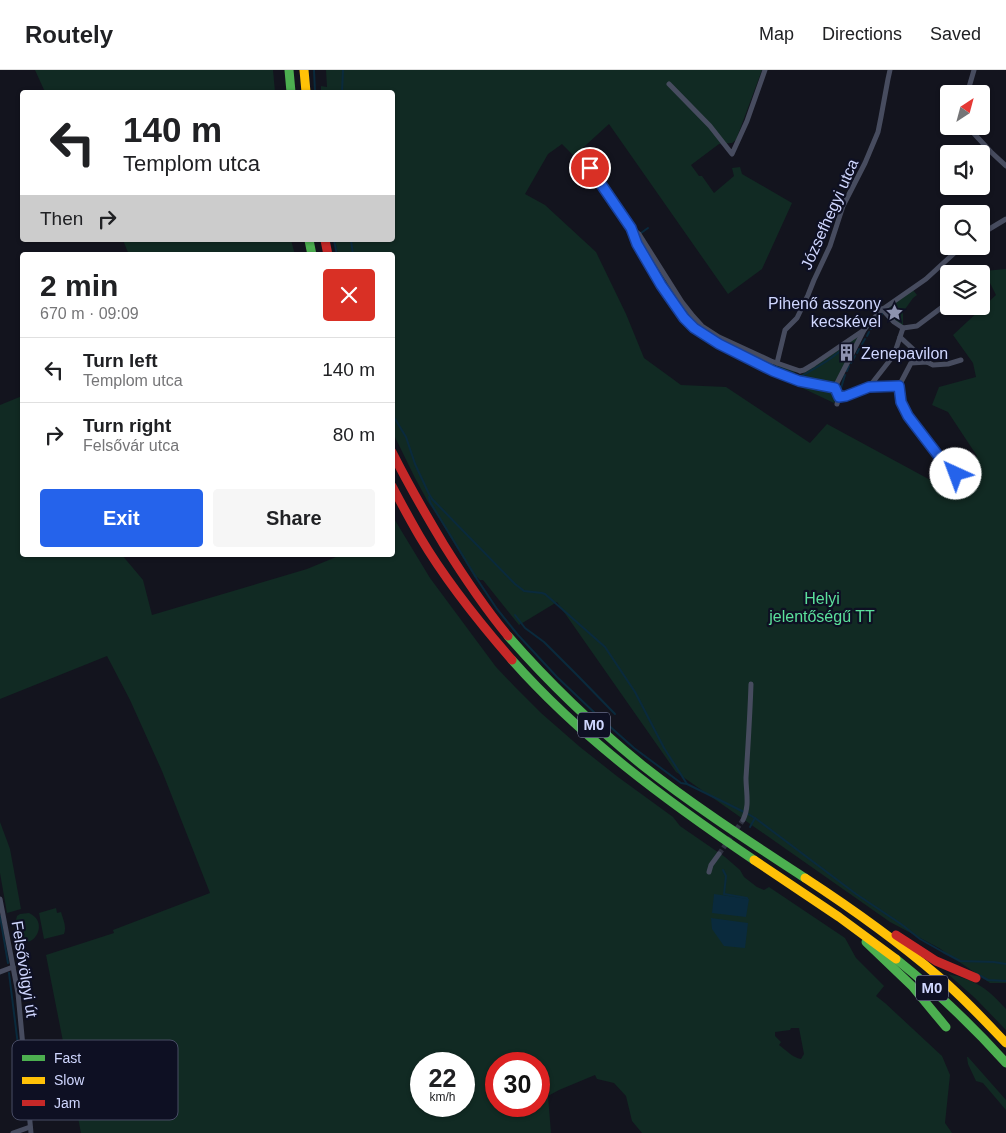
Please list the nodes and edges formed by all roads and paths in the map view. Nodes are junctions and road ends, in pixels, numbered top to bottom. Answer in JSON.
{"nodes":[{"id":1,"x":289,"y":70,"type":"edge"},
{"id":2,"x":304,"y":70,"type":"edge"},
{"id":3,"x":765,"y":70,"type":"edge"},
{"id":4,"x":890,"y":70,"type":"edge"},
{"id":5,"x":974,"y":70,"type":"edge"},
{"id":6,"x":669,"y":84,"type":"dead end"},
{"id":7,"x":970,"y":85,"type":"edge"},
{"id":8,"x":291,"y":90,"type":"edge"},
{"id":9,"x":306,"y":90,"type":"edge"},
{"id":10,"x":975,"y":135,"type":"edge"},
{"id":11,"x":582,"y":157,"type":"dead end"},
{"id":12,"x":1006,"y":166,"type":"edge"},
{"id":13,"x":1006,"y":219,"type":"edge"},
{"id":14,"x":631,"y":228,"type":"junction"},
{"id":15,"x":990,"y":229,"type":"edge"},
{"id":16,"x":952,"y":255,"type":"edge"},
{"id":17,"x":882,"y":309,"type":"junction"},
{"id":18,"x":940,"y":309,"type":"edge"},
{"id":19,"x":903,"y":328,"type":"junction"},
{"id":20,"x":864,"y":330,"type":"junction"},
{"id":21,"x":900,"y":336,"type":"junction"},
{"id":22,"x":961,"y":360,"type":"dead end"},
{"id":23,"x":927,"y":362,"type":"junction"},
{"id":24,"x":778,"y":363,"type":"junction"},
{"id":25,"x":798,"y":377,"type":"junction"},
{"id":26,"x":899,"y":386,"type":"junction"},
{"id":27,"x":869,"y":387,"type":"junction"},
{"id":28,"x":835,"y":388,"type":"junction"},
{"id":29,"x":839,"y":397,"type":"junction"},
{"id":30,"x":837,"y":404,"type":"dead end"},
{"id":31,"x":395,"y":458,"type":"edge"},
{"id":32,"x":956,"y":474,"type":"dead end"},
{"id":33,"x":395,"y":491,"type":"edge"},
{"id":34,"x":751,"y":684,"type":"dead end"},
{"id":35,"x":745,"y":815,"type":"tunnel mouth"},
{"id":36,"x":718,"y":854,"type":"tunnel mouth"},
{"id":37,"x":709,"y":872,"type":"dead end"},
{"id":38,"x":0,"y":899,"type":"edge"},
{"id":39,"x":848,"y":924,"type":"junction"},
{"id":40,"x":871,"y":924,"type":"junction"},
{"id":41,"x":13,"y":967,"type":"junction"},
{"id":42,"x":0,"y":972,"type":"edge"},
{"id":43,"x":976,"y":978,"type":"dead end"},
{"id":44,"x":946,"y":1027,"type":"dead end"},
{"id":45,"x":23,"y":1040,"type":"edge"},
{"id":46,"x":1006,"y":1043,"type":"edge"},
{"id":47,"x":1006,"y":1063,"type":"edge"},
{"id":48,"x":30,"y":1120,"type":"edge"},
{"id":49,"x":30,"y":1127,"type":"junction"},
{"id":50,"x":13,"y":1133,"type":"edge"},
{"id":51,"x":31,"y":1133,"type":"edge"}],
"edges":[{"from":1,"to":8,"type":"highway"},
{"from":2,"to":9,"type":"highway"},
{"from":3,"to":6,"type":"street"},
{"from":4,"to":24,"type":"street","name":"Józsefhegyi utca"},
{"from":5,"to":7,"type":"street"},
{"from":10,"to":12,"type":"street"},
{"from":11,"to":14,"type":"street"},
{"from":13,"to":15,"type":"street"},
{"from":14,"to":24,"type":"street"},
{"from":14,"to":25,"type":"street"},
{"from":16,"to":17,"type":"street"},
{"from":17,"to":19,"type":"street"},
{"from":17,"to":20,"type":"street"},
{"from":18,"to":19,"type":"street"},
{"from":19,"to":21,"type":"street"},
{"from":20,"to":25,"type":"street"},
{"from":20,"to":28,"type":"street"},
{"from":21,"to":23,"type":"street"},
{"from":21,"to":27,"type":"street"},
{"from":22,"to":23,"type":"street"},
{"from":23,"to":26,"type":"street"},
{"from":24,"to":25,"type":"street"},
{"from":25,"to":28,"type":"street"},
{"from":26,"to":27,"type":"street"},
{"from":26,"to":32,"type":"street"},
{"from":27,"to":29,"type":"street"},
{"from":28,"to":29,"type":"street"},
{"from":29,"to":30,"type":"street"},
{"from":31,"to":40,"type":"highway","number":"M0"},
{"from":33,"to":39,"type":"highway","number":"M0"},
{"from":34,"to":35,"type":"street"},
{"from":36,"to":37,"type":"street"},
{"from":38,"to":41,"type":"street","name":"Felsővölgyi út"},
{"from":39,"to":44,"type":"highway"},
{"from":39,"to":47,"type":"highway","number":"M0"},
{"from":40,"to":43,"type":"highway"},
{"from":40,"to":46,"type":"highway","number":"M0"},
{"from":41,"to":42,"type":"street"},
{"from":41,"to":45,"type":"street","name":"Felsővölgyi út"},
{"from":48,"to":49,"type":"street","name":"Felsővölgyi út"},
{"from":49,"to":50,"type":"street"},
{"from":49,"to":51,"type":"street","name":"Felsővölgyi út"}]}
